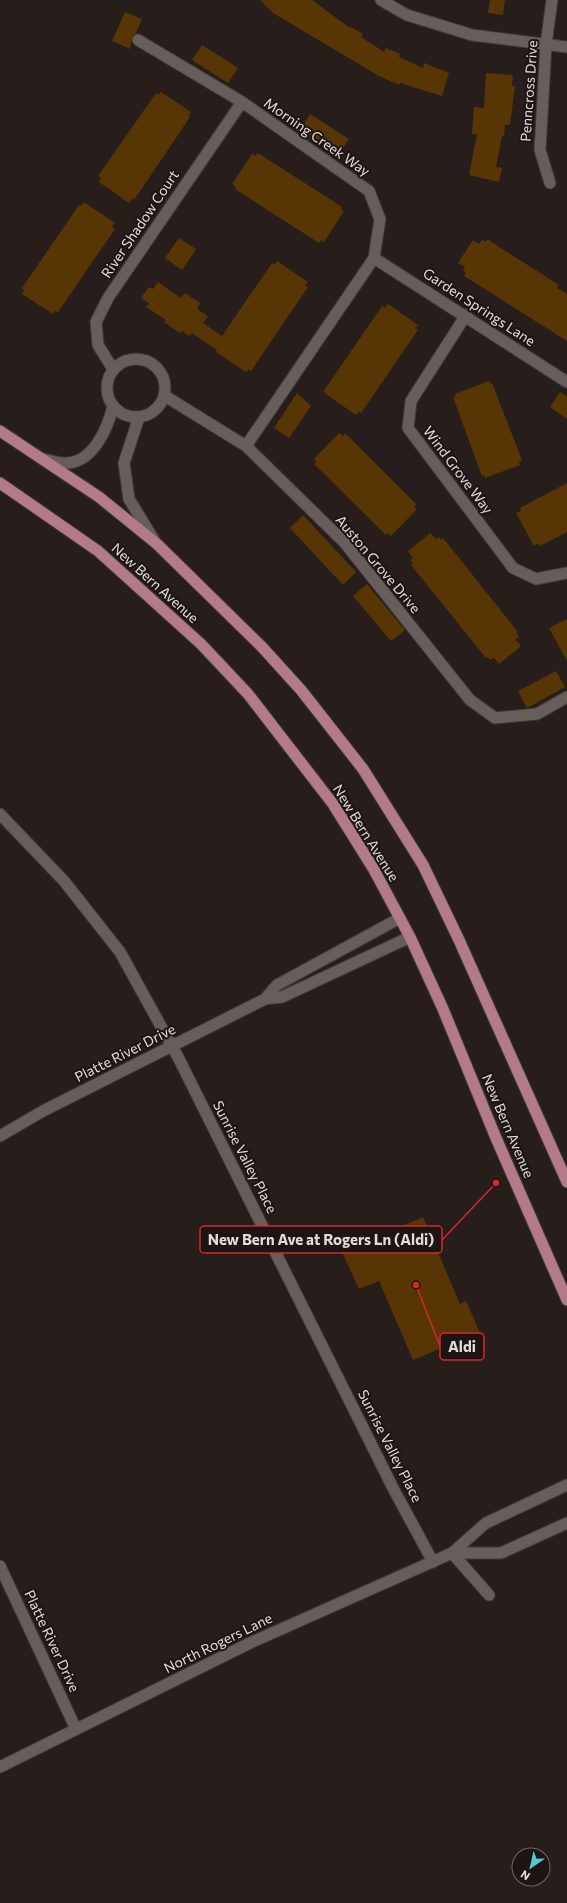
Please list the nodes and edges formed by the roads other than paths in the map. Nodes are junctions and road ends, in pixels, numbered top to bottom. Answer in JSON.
{"nodes":[{"id":1,"x":381,"y":0,"type":"edge"},
{"id":2,"x":552,"y":0,"type":"edge"},
{"id":3,"x":138,"y":40,"type":"dead end"},
{"id":4,"x":546,"y":45,"type":"junction"},
{"id":5,"x":567,"y":47,"type":"edge"},
{"id":6,"x":242,"y":102,"type":"junction"},
{"id":7,"x":550,"y":183,"type":"dead end"},
{"id":8,"x":374,"y":258,"type":"junction"},
{"id":9,"x":466,"y":315,"type":"junction"},
{"id":10,"x":114,"y":369,"type":"junction"},
{"id":11,"x":567,"y":382,"type":"edge"},
{"id":12,"x":164,"y":396,"type":"junction"},
{"id":13,"x":113,"y":406,"type":"junction"},
{"id":14,"x":139,"y":417,"type":"junction"},
{"id":15,"x":0,"y":431,"type":"edge"},
{"id":16,"x":246,"y":446,"type":"junction"},
{"id":17,"x":43,"y":459,"type":"junction"},
{"id":18,"x":0,"y":483,"type":"edge"},
{"id":19,"x":157,"y":544,"type":"junction"},
{"id":20,"x":567,"y":573,"type":"edge"},
{"id":21,"x":567,"y":697,"type":"edge"},
{"id":22,"x":0,"y":814,"type":"edge"},
{"id":23,"x":400,"y":918,"type":"junction"},
{"id":24,"x":410,"y":937,"type":"junction"},
{"id":25,"x":265,"y":999,"type":"junction"},
{"id":26,"x":171,"y":1045,"type":"junction"},
{"id":27,"x":0,"y":1136,"type":"edge"},
{"id":28,"x":567,"y":1182,"type":"edge"},
{"id":29,"x":567,"y":1300,"type":"edge"},
{"id":30,"x":567,"y":1486,"type":"edge"},
{"id":31,"x":567,"y":1523,"type":"edge"},
{"id":32,"x":452,"y":1553,"type":"junction"},
{"id":33,"x":433,"y":1562,"type":"junction"},
{"id":34,"x":0,"y":1566,"type":"edge"},
{"id":35,"x":489,"y":1595,"type":"dead end"},
{"id":36,"x":76,"y":1729,"type":"junction"},
{"id":37,"x":0,"y":1767,"type":"edge"}],
"edges":[{"from":1,"to":4,"type":"street"},
{"from":2,"to":4,"type":"street","name":"Penncross Drive"},
{"from":3,"to":6,"type":"street","name":"Morning Creek Way"},
{"from":4,"to":5,"type":"street"},
{"from":4,"to":7,"type":"street","name":"Penncross Drive"},
{"from":6,"to":8,"type":"street","name":"Morning Creek Way"},
{"from":6,"to":10,"type":"street","name":"River Shadow Court"},
{"from":8,"to":9,"type":"street","name":"Garden Springs Lane"},
{"from":8,"to":16,"type":"street","name":"Morning Creek Way"},
{"from":9,"to":11,"type":"street","name":"Garden Springs Lane"},
{"from":9,"to":20,"type":"street","name":"Wind Grove Way"},
{"from":10,"to":12,"type":"street"},
{"from":10,"to":13,"type":"street"},
{"from":12,"to":14,"type":"street"},
{"from":12,"to":16,"type":"street","name":"Auston Grove Drive"},
{"from":13,"to":14,"type":"street"},
{"from":13,"to":17,"type":"street"},
{"from":14,"to":19,"type":"street"},
{"from":15,"to":17,"type":"main road","name":"New Bern Avenue"},
{"from":16,"to":21,"type":"street","name":"Auston Grove Drive"},
{"from":17,"to":19,"type":"main road","name":"New Bern Avenue"},
{"from":18,"to":23,"type":"main road","name":"New Bern Avenue"},
{"from":19,"to":28,"type":"main road","name":"New Bern Avenue"},
{"from":22,"to":26,"type":"street","name":"Sunrise Valley Place"},
{"from":23,"to":24,"type":"main road","name":"New Bern Avenue"},
{"from":23,"to":25,"type":"street","name":"Platte River Drive"},
{"from":24,"to":25,"type":"street","name":"Platte River Drive"},
{"from":24,"to":29,"type":"main road","name":"New Bern Avenue"},
{"from":25,"to":26,"type":"street","name":"Platte River Drive"},
{"from":26,"to":27,"type":"street","name":"Platte River Drive"},
{"from":26,"to":33,"type":"street","name":"Sunrise Valley Place"},
{"from":30,"to":32,"type":"street","name":"North Rogers Lane"},
{"from":31,"to":32,"type":"street","name":"North Rogers Lane"},
{"from":32,"to":33,"type":"street","name":"North Rogers Lane"},
{"from":32,"to":35,"type":"street"},
{"from":33,"to":36,"type":"street","name":"North Rogers Lane"},
{"from":34,"to":36,"type":"street","name":"Platte River Drive"},
{"from":36,"to":37,"type":"street","name":"North Rogers Lane"}]}
